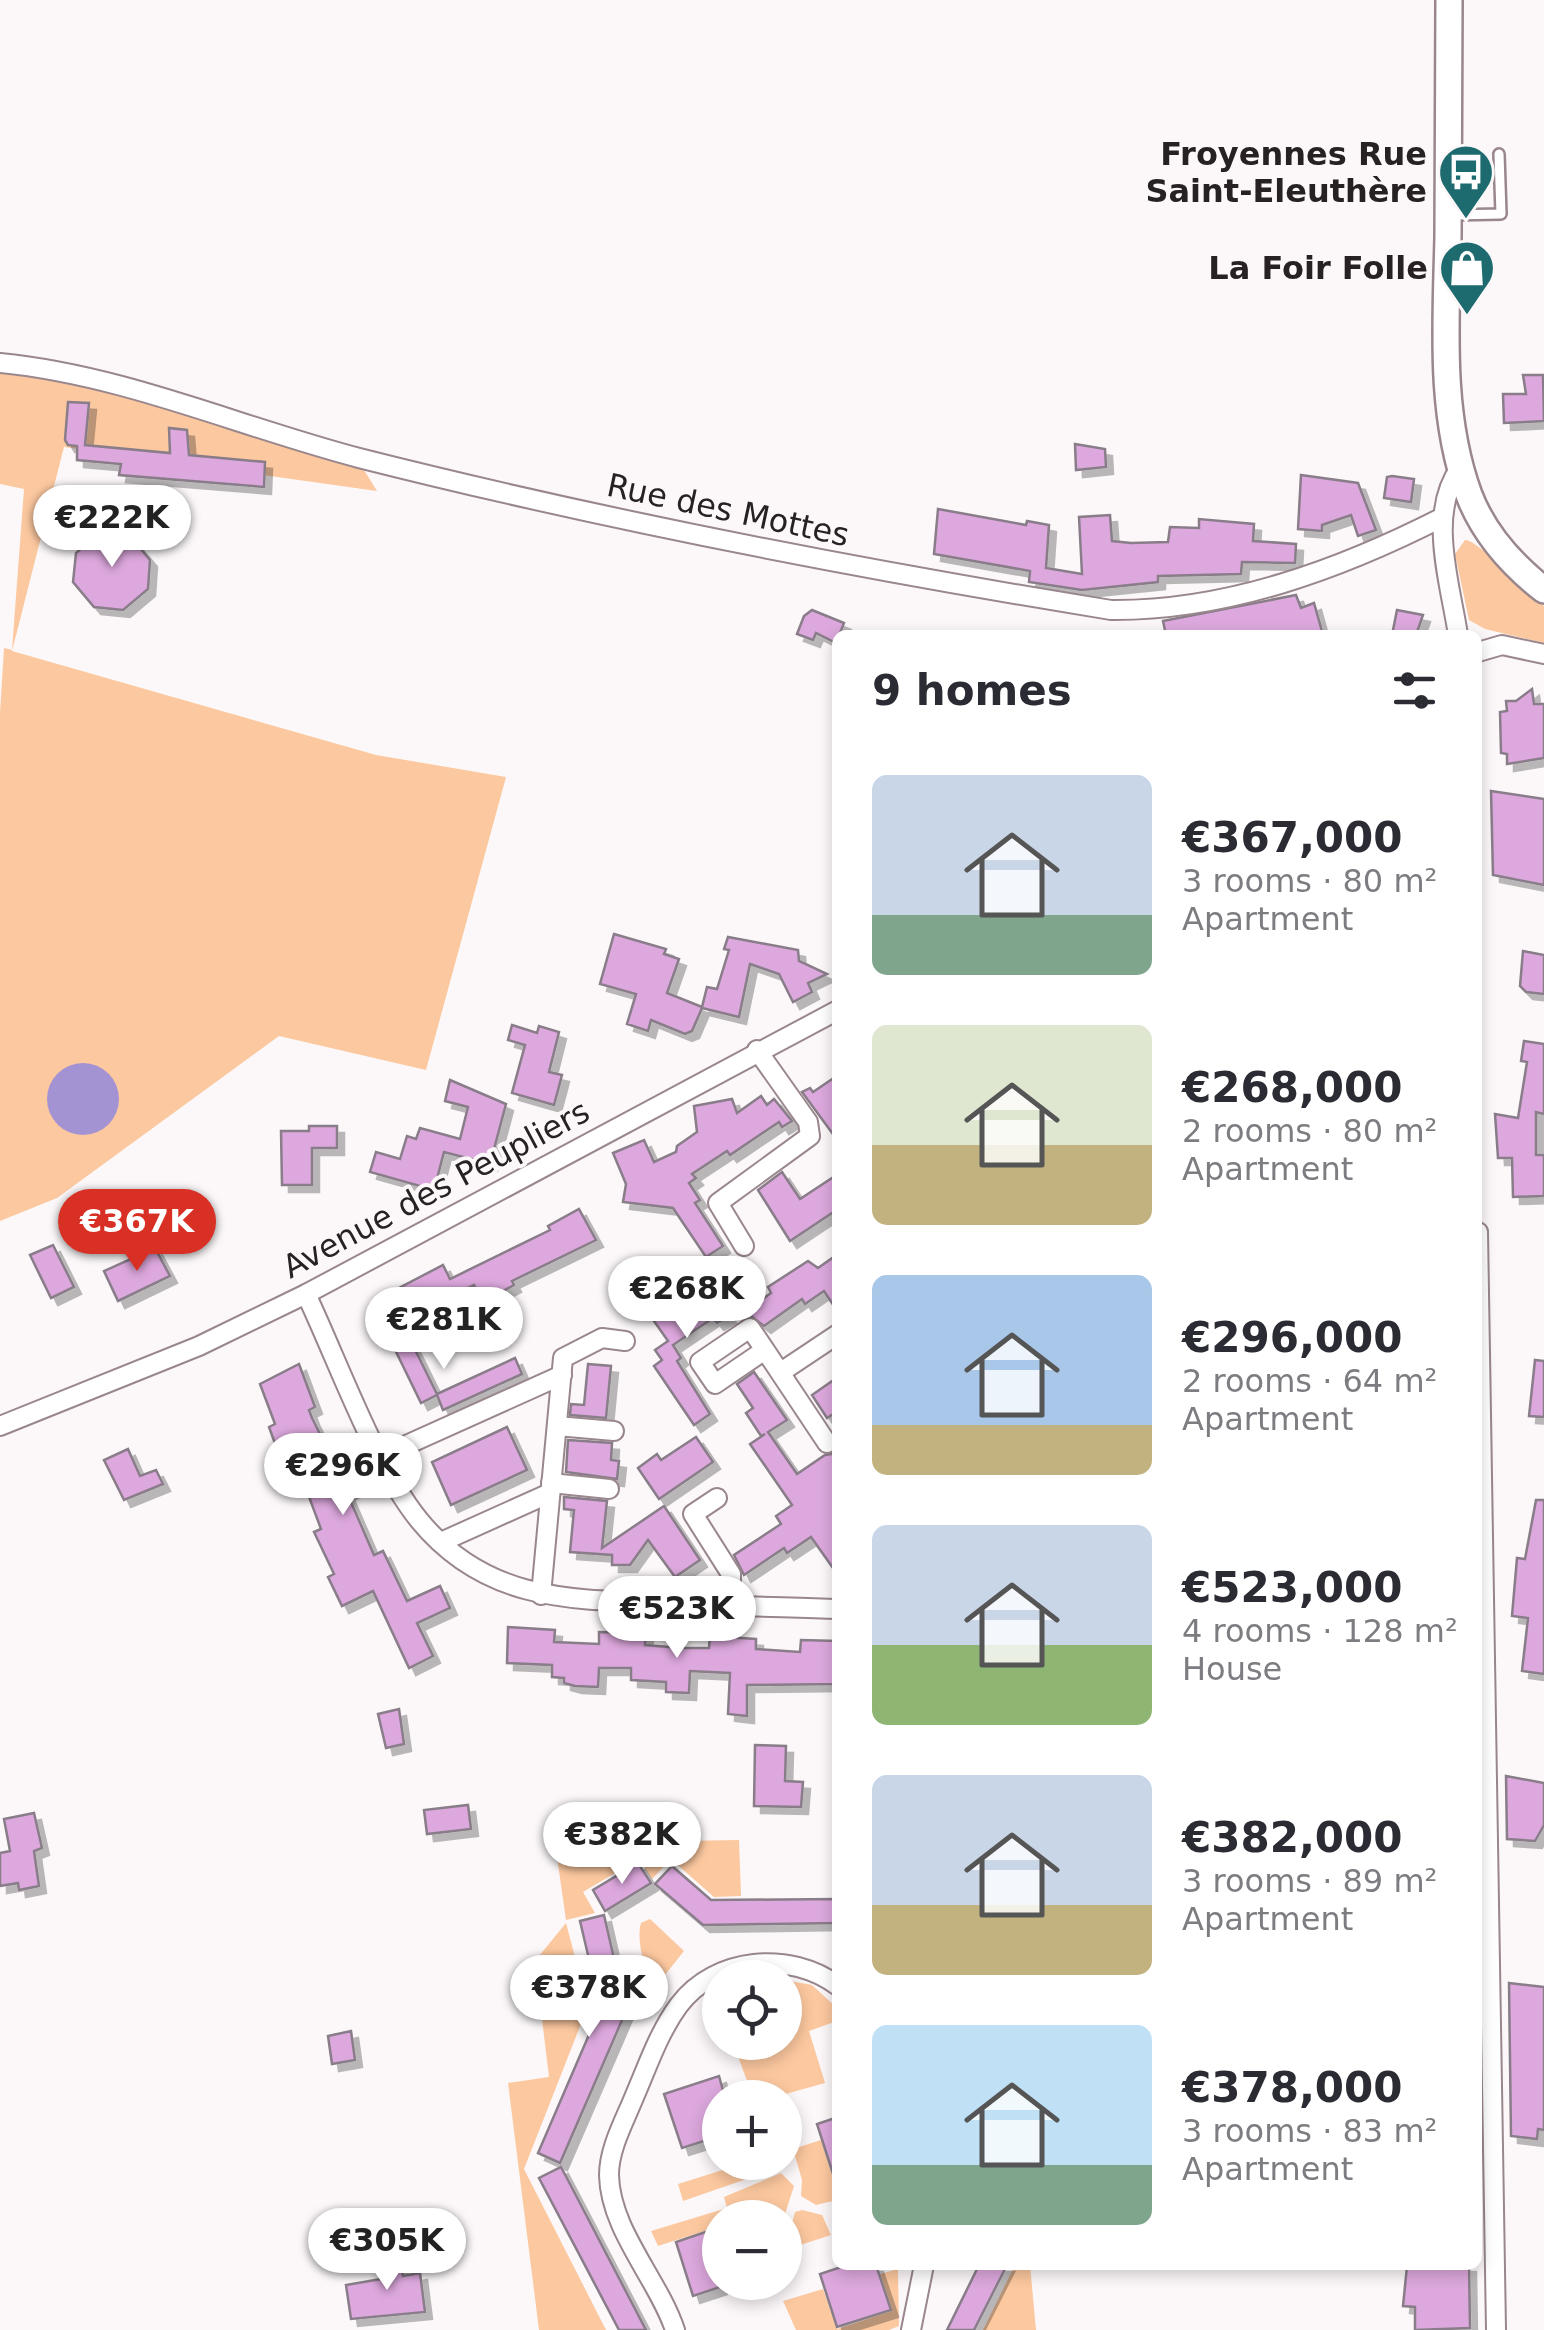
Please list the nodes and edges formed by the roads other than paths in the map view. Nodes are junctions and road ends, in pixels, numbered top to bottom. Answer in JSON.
{"nodes":[{"id":1,"x":1449,"y":0,"type":"edge"},
{"id":2,"x":1500,"y":154,"type":"dead end"},
{"id":3,"x":1448,"y":216,"type":"junction"},
{"id":4,"x":0,"y":364,"type":"edge"},
{"id":5,"x":1460,"y":468,"type":"junction"},
{"id":6,"x":1443,"y":517,"type":"junction"},
{"id":7,"x":1544,"y":590,"type":"edge"},
{"id":8,"x":1457,"y":630,"type":"edge"},
{"id":9,"x":1482,"y":651,"type":"edge"},
{"id":10,"x":1544,"y":654,"type":"edge"},
{"id":11,"x":832,"y":1013,"type":"edge"},
{"id":12,"x":757,"y":1050,"type":"junction"},
{"id":13,"x":744,"y":1246,"type":"dead end"},
{"id":14,"x":306,"y":1294,"type":"junction"},
{"id":15,"x":832,"y":1338,"type":"edge"},
{"id":16,"x":625,"y":1341,"type":"dead end"},
{"id":17,"x":765,"y":1350,"type":"dead end"},
{"id":18,"x":781,"y":1372,"type":"junction"},
{"id":19,"x":562,"y":1375,"type":"junction"},
{"id":20,"x":0,"y":1426,"type":"edge"},
{"id":21,"x":557,"y":1426,"type":"junction"},
{"id":22,"x":614,"y":1432,"type":"dead end"},
{"id":23,"x":832,"y":1439,"type":"edge"},
{"id":24,"x":808,"y":1454,"type":"dead end"},
{"id":25,"x":382,"y":1456,"type":"junction"},
{"id":26,"x":551,"y":1488,"type":"junction"},
{"id":27,"x":610,"y":1489,"type":"dead end"},
{"id":28,"x":717,"y":1498,"type":"dead end"},
{"id":29,"x":441,"y":1542,"type":"junction"},
{"id":30,"x":541,"y":1595,"type":"junction"},
{"id":31,"x":731,"y":1606,"type":"junction"},
{"id":32,"x":832,"y":1608,"type":"edge"},
{"id":33,"x":1482,"y":1743,"type":"edge"},
{"id":34,"x":1483,"y":1854,"type":"edge"},
{"id":35,"x":832,"y":1982,"type":"edge"},
{"id":36,"x":923,"y":2270,"type":"edge"},
{"id":37,"x":675,"y":2330,"type":"edge"},
{"id":38,"x":911,"y":2330,"type":"edge"},
{"id":39,"x":1496,"y":2330,"type":"edge"}],
"edges":[{"from":1,"to":3,"type":"main road"},
{"from":2,"to":3,"type":"lane"},
{"from":3,"to":5,"type":"main road"},
{"from":4,"to":6,"type":"street","name":"Rue des Mottes"},
{"from":5,"to":6,"type":"street"},
{"from":5,"to":7,"type":"main road"},
{"from":6,"to":8,"type":"street"},
{"from":9,"to":10,"type":"street"},
{"from":11,"to":12,"type":"street","name":"Avenue des Peupliers"},
{"from":12,"to":13,"type":"street"},
{"from":12,"to":14,"type":"street","name":"Avenue des Peupliers"},
{"from":14,"to":20,"type":"street","name":"Avenue des Peupliers"},
{"from":14,"to":25,"type":"street"},
{"from":15,"to":18,"type":"street"},
{"from":16,"to":19,"type":"street"},
{"from":17,"to":18,"type":"street"},
{"from":18,"to":23,"type":"street"},
{"from":19,"to":21,"type":"street"},
{"from":19,"to":25,"type":"street"},
{"from":21,"to":22,"type":"street"},
{"from":21,"to":26,"type":"street"},
{"from":23,"to":24,"type":"street"},
{"from":25,"to":29,"type":"street"},
{"from":26,"to":27,"type":"street"},
{"from":26,"to":29,"type":"street"},
{"from":26,"to":30,"type":"street"},
{"from":28,"to":31,"type":"street"},
{"from":29,"to":30,"type":"street"},
{"from":30,"to":31,"type":"street"},
{"from":31,"to":32,"type":"street"},
{"from":33,"to":34,"type":"street"},
{"from":34,"to":39,"type":"street"},
{"from":35,"to":37,"type":"street"},
{"from":36,"to":38,"type":"street"}]}
